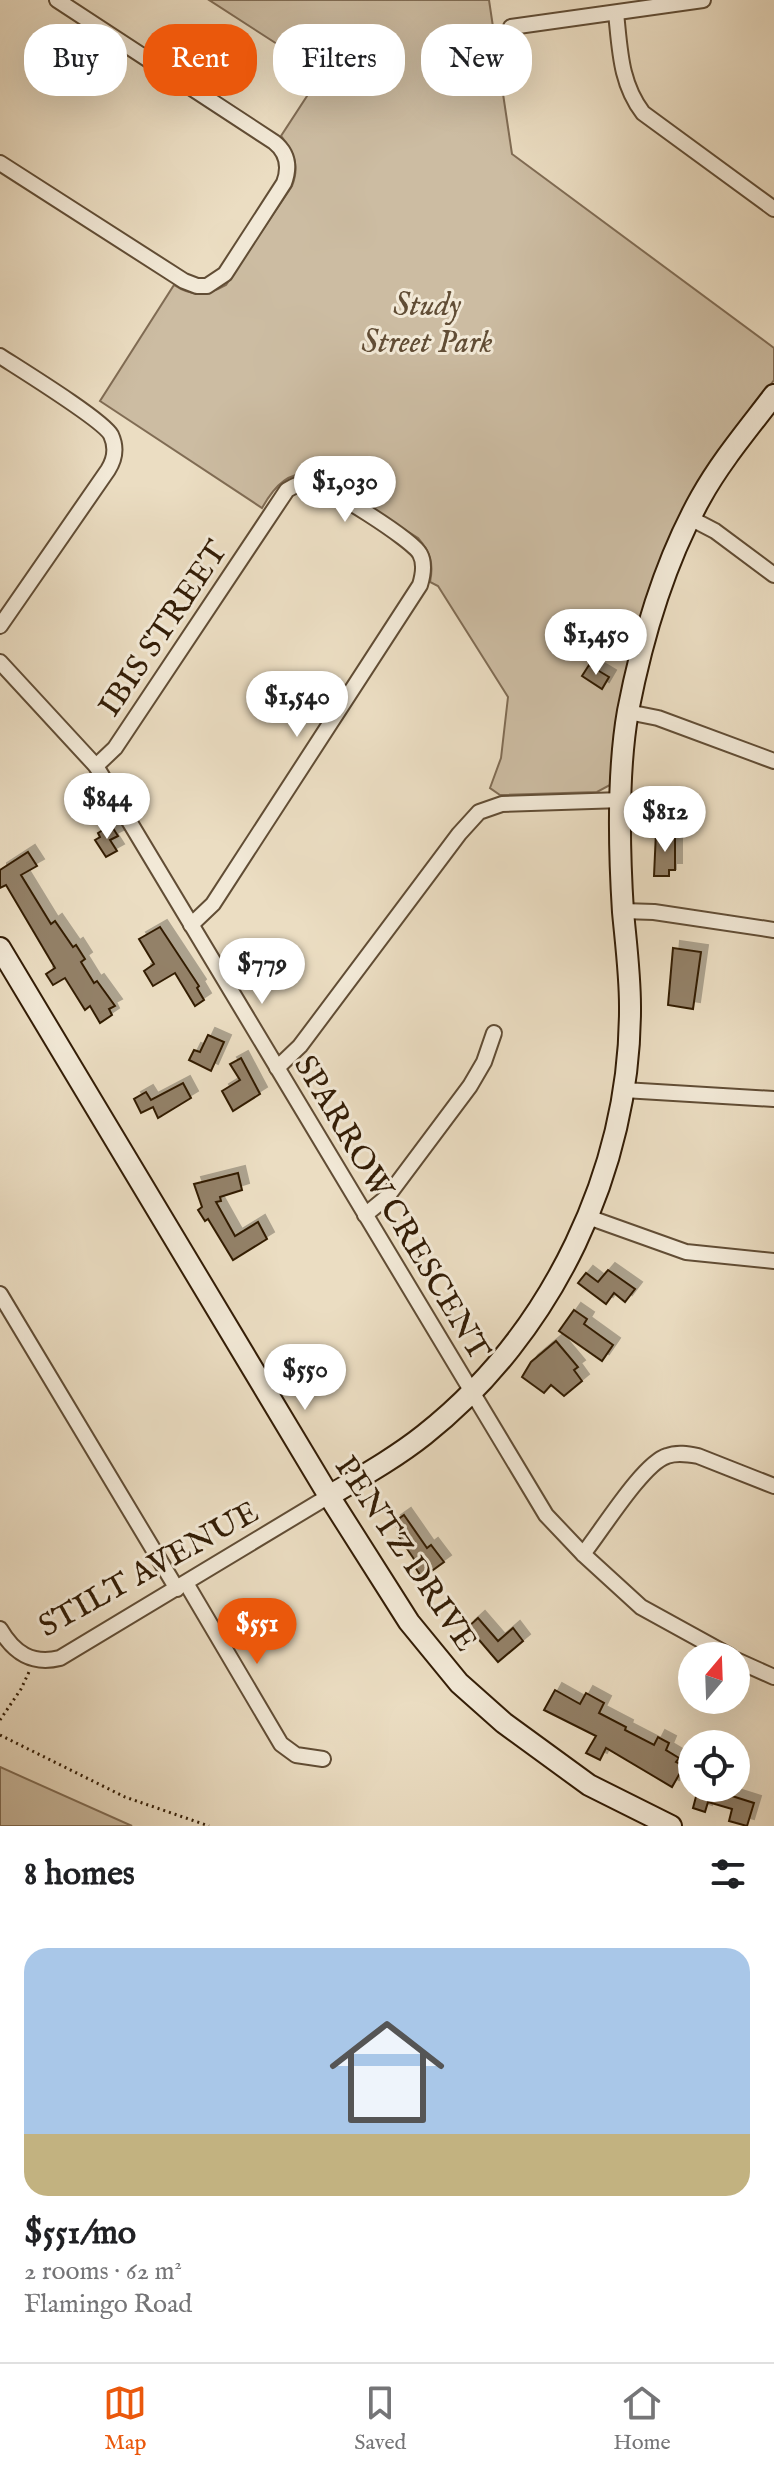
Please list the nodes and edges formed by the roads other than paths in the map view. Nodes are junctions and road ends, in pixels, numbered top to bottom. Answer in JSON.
{"nodes":[{"id":1,"x":57,"y":0,"type":"edge"},
{"id":2,"x":703,"y":0,"type":"edge"},
{"id":3,"x":616,"y":13,"type":"junction"},
{"id":4,"x":532,"y":24,"type":"edge"},
{"id":5,"x":0,"y":163,"type":"edge"},
{"id":6,"x":774,"y":209,"type":"edge"},
{"id":7,"x":0,"y":356,"type":"edge"},
{"id":8,"x":774,"y":395,"type":"edge"},
{"id":9,"x":690,"y":518,"type":"junction"},
{"id":10,"x":774,"y":575,"type":"edge"},
{"id":11,"x":0,"y":626,"type":"edge"},
{"id":12,"x":0,"y":662,"type":"edge"},
{"id":13,"x":628,"y":712,"type":"junction"},
{"id":14,"x":774,"y":761,"type":"edge"},
{"id":15,"x":96,"y":766,"type":"junction"},
{"id":16,"x":622,"y":800,"type":"junction"},
{"id":17,"x":623,"y":911,"type":"junction"},
{"id":18,"x":191,"y":925,"type":"junction"},
{"id":19,"x":774,"y":930,"type":"edge"},
{"id":20,"x":0,"y":948,"type":"edge"},
{"id":21,"x":494,"y":1033,"type":"dead end"},
{"id":22,"x":277,"y":1068,"type":"junction"},
{"id":23,"x":624,"y":1090,"type":"junction"},
{"id":24,"x":774,"y":1099,"type":"edge"},
{"id":25,"x":365,"y":1215,"type":"junction"},
{"id":26,"x":588,"y":1217,"type":"junction"},
{"id":27,"x":774,"y":1261,"type":"edge"},
{"id":28,"x":0,"y":1294,"type":"edge"},
{"id":29,"x":471,"y":1391,"type":"junction"},
{"id":30,"x":774,"y":1486,"type":"edge"},
{"id":31,"x":329,"y":1496,"type":"junction"},
{"id":32,"x":583,"y":1554,"type":"junction"},
{"id":33,"x":182,"y":1586,"type":"junction"},
{"id":34,"x":0,"y":1629,"type":"edge"},
{"id":35,"x":705,"y":1642,"type":"edge"},
{"id":36,"x":750,"y":1666,"type":"edge"},
{"id":37,"x":774,"y":1677,"type":"edge"},
{"id":38,"x":323,"y":1759,"type":"dead end"},
{"id":39,"x":671,"y":1826,"type":"edge"}],
"edges":[{"from":1,"to":5,"type":"street"},
{"from":2,"to":3,"type":"street"},
{"from":3,"to":4,"type":"street"},
{"from":3,"to":6,"type":"street"},
{"from":7,"to":11,"type":"street"},
{"from":8,"to":9,"type":"street"},
{"from":9,"to":10,"type":"street"},
{"from":9,"to":13,"type":"street"},
{"from":12,"to":15,"type":"street","name":"SPARROW CRESCENT"},
{"from":13,"to":14,"type":"street"},
{"from":13,"to":16,"type":"street"},
{"from":15,"to":18,"type":"street","name":"SPARROW CRESCENT"},
{"from":15,"to":18,"type":"street","name":"IBIS STREET"},
{"from":16,"to":17,"type":"street"},
{"from":16,"to":22,"type":"street"},
{"from":17,"to":19,"type":"street"},
{"from":17,"to":23,"type":"street"},
{"from":18,"to":22,"type":"street","name":"SPARROW CRESCENT"},
{"from":20,"to":31,"type":"street","name":"PENTZ DRIVE"},
{"from":21,"to":25,"type":"street"},
{"from":22,"to":25,"type":"street","name":"SPARROW CRESCENT"},
{"from":23,"to":24,"type":"street"},
{"from":23,"to":26,"type":"street"},
{"from":25,"to":29,"type":"street","name":"SPARROW CRESCENT"},
{"from":26,"to":27,"type":"street"},
{"from":26,"to":29,"type":"street"},
{"from":28,"to":33,"type":"street"},
{"from":29,"to":31,"type":"street"},
{"from":29,"to":32,"type":"street","name":"SPARROW CRESCENT"},
{"from":30,"to":32,"type":"street"},
{"from":31,"to":33,"type":"street","name":"STILT AVENUE"},
{"from":31,"to":39,"type":"street","name":"PENTZ DRIVE"},
{"from":32,"to":35,"type":"street","name":"SPARROW CRESCENT"},
{"from":33,"to":34,"type":"street","name":"STILT AVENUE"},
{"from":33,"to":38,"type":"street"},
{"from":36,"to":37,"type":"street"}]}
